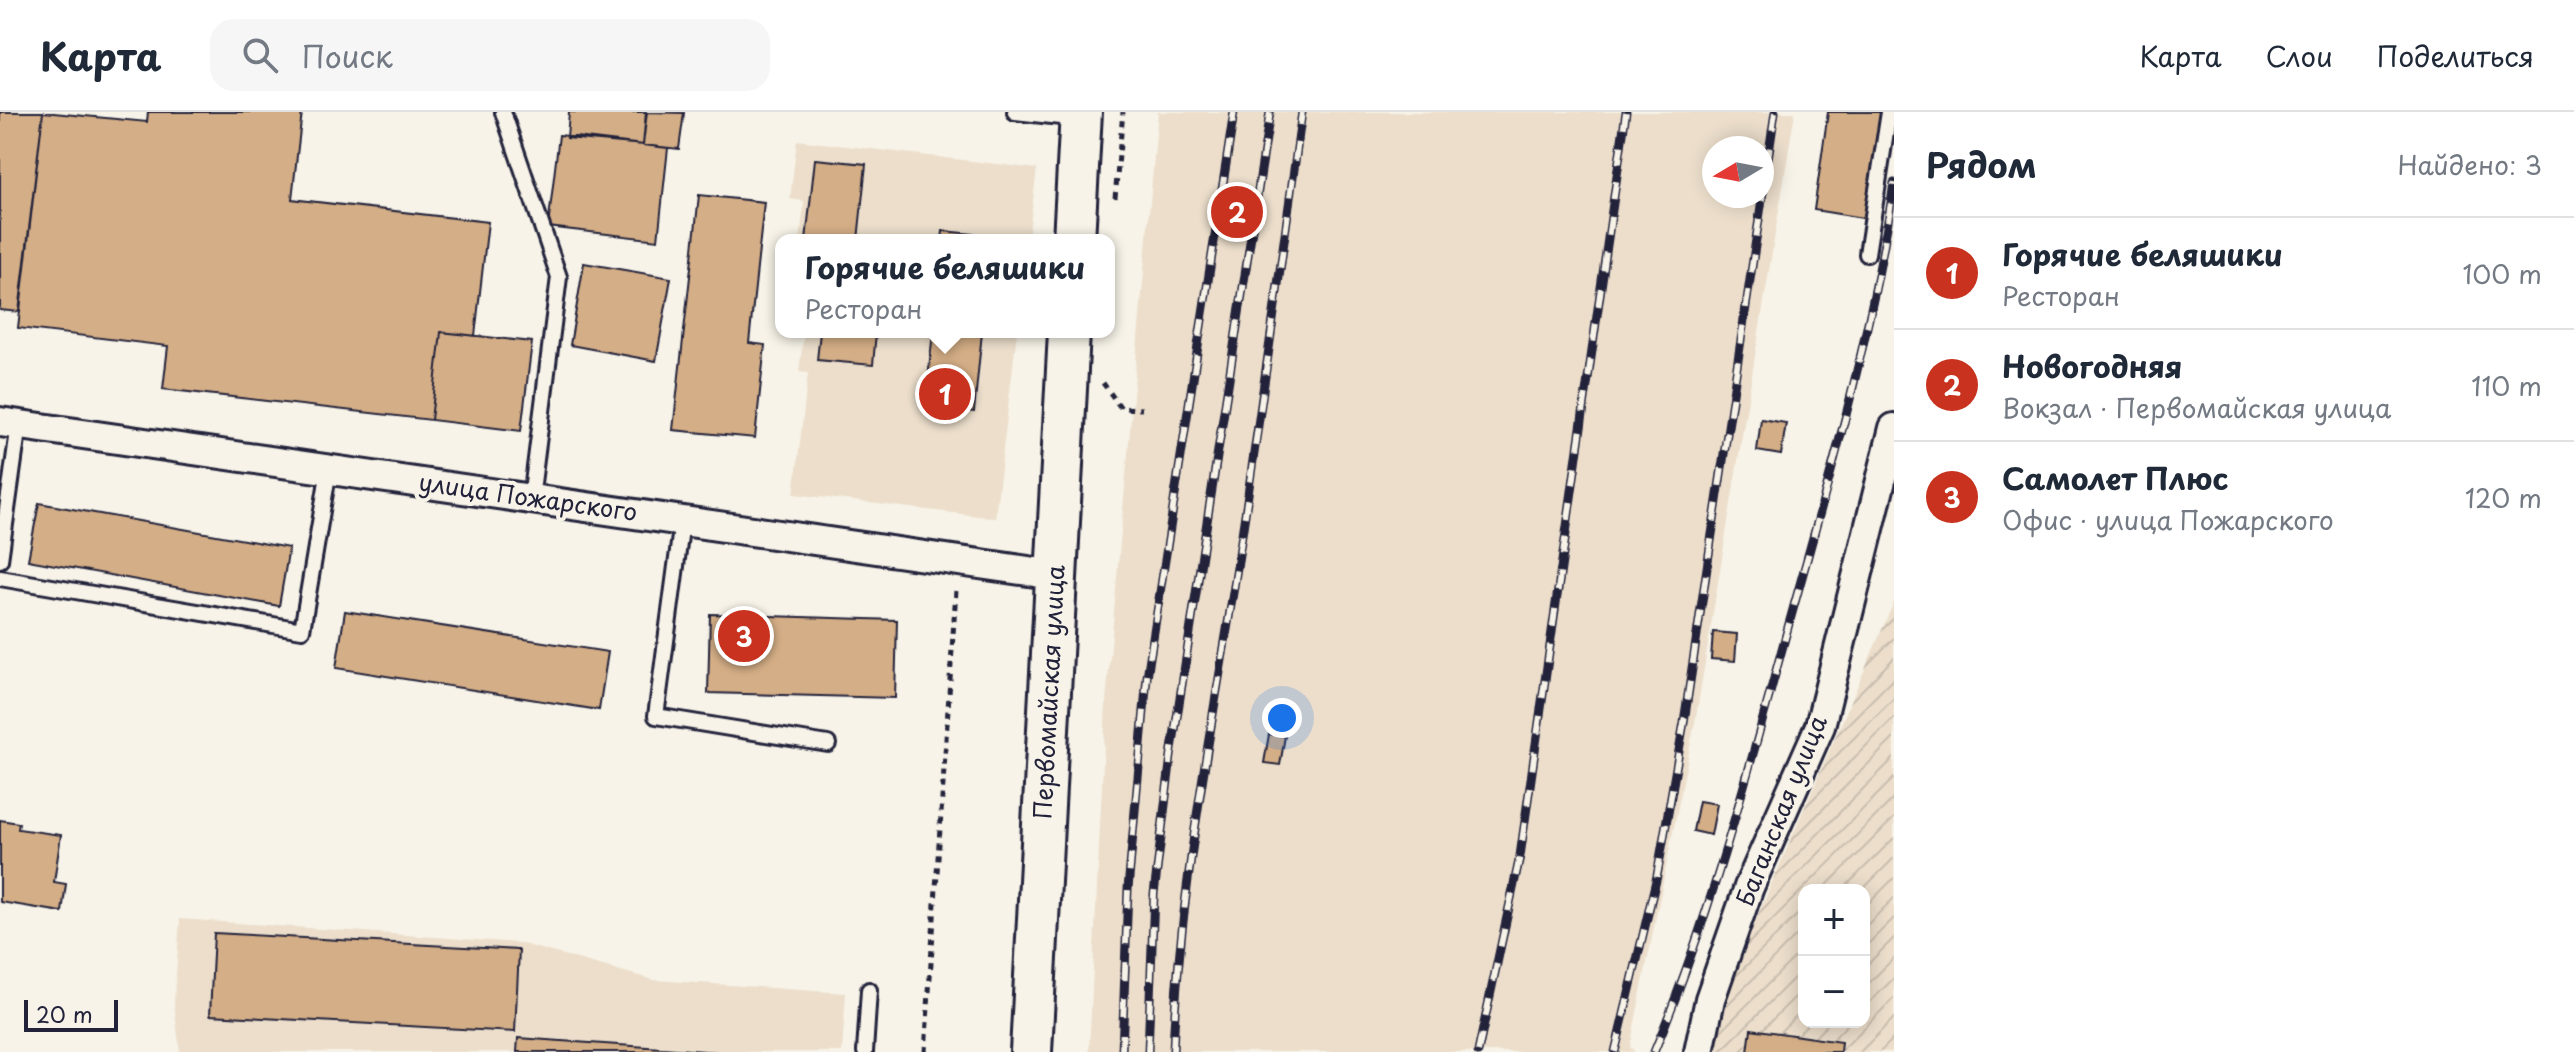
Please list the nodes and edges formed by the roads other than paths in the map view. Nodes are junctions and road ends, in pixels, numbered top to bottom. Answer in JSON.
{"nodes":[{"id":1,"x":503,"y":112,"type":"edge"},
{"id":2,"x":1015,"y":112,"type":"edge"},
{"id":3,"x":1889,"y":112,"type":"edge"},
{"id":4,"x":1081,"y":115,"type":"edge"},
{"id":5,"x":1091,"y":234,"type":"edge"},
{"id":6,"x":1867,"y":254,"type":"dead end"},
{"id":7,"x":1069,"y":338,"type":"edge"},
{"id":8,"x":10,"y":423,"type":"edge"},
{"id":9,"x":1894,"y":428,"type":"edge"},
{"id":10,"x":329,"y":469,"type":"junction"},
{"id":11,"x":531,"y":499,"type":"junction"},
{"id":12,"x":682,"y":521,"type":"junction"},
{"id":13,"x":0,"y":560,"type":"edge"},
{"id":14,"x":1056,"y":575,"type":"junction"},
{"id":15,"x":0,"y":578,"type":"edge"},
{"id":16,"x":828,"y":744,"type":"dead end"},
{"id":17,"x":869,"y":990,"type":"dead end"},
{"id":18,"x":865,"y":1052,"type":"edge"},
{"id":19,"x":1031,"y":1052,"type":"edge"},
{"id":20,"x":1699,"y":1052,"type":"edge"}],
"edges":[{"from":1,"to":11,"type":"lane"},
{"from":2,"to":4,"type":"lane"},
{"from":3,"to":6,"type":"lane"},
{"from":4,"to":5,"type":"main road"},
{"from":7,"to":14,"type":"main road","name":"Первомайская улица"},
{"from":8,"to":10,"type":"street","name":"улица Пожарского"},
{"from":8,"to":13,"type":"lane"},
{"from":9,"to":20,"type":"street","name":"Баганская улица"},
{"from":10,"to":11,"type":"street","name":"улица Пожарского"},
{"from":10,"to":15,"type":"lane"},
{"from":11,"to":12,"type":"street","name":"улица Пожарского"},
{"from":12,"to":14,"type":"street","name":"улица Пожарского"},
{"from":12,"to":16,"type":"lane"},
{"from":14,"to":19,"type":"main road","name":"Первомайская улица"},
{"from":17,"to":18,"type":"lane"}]}
